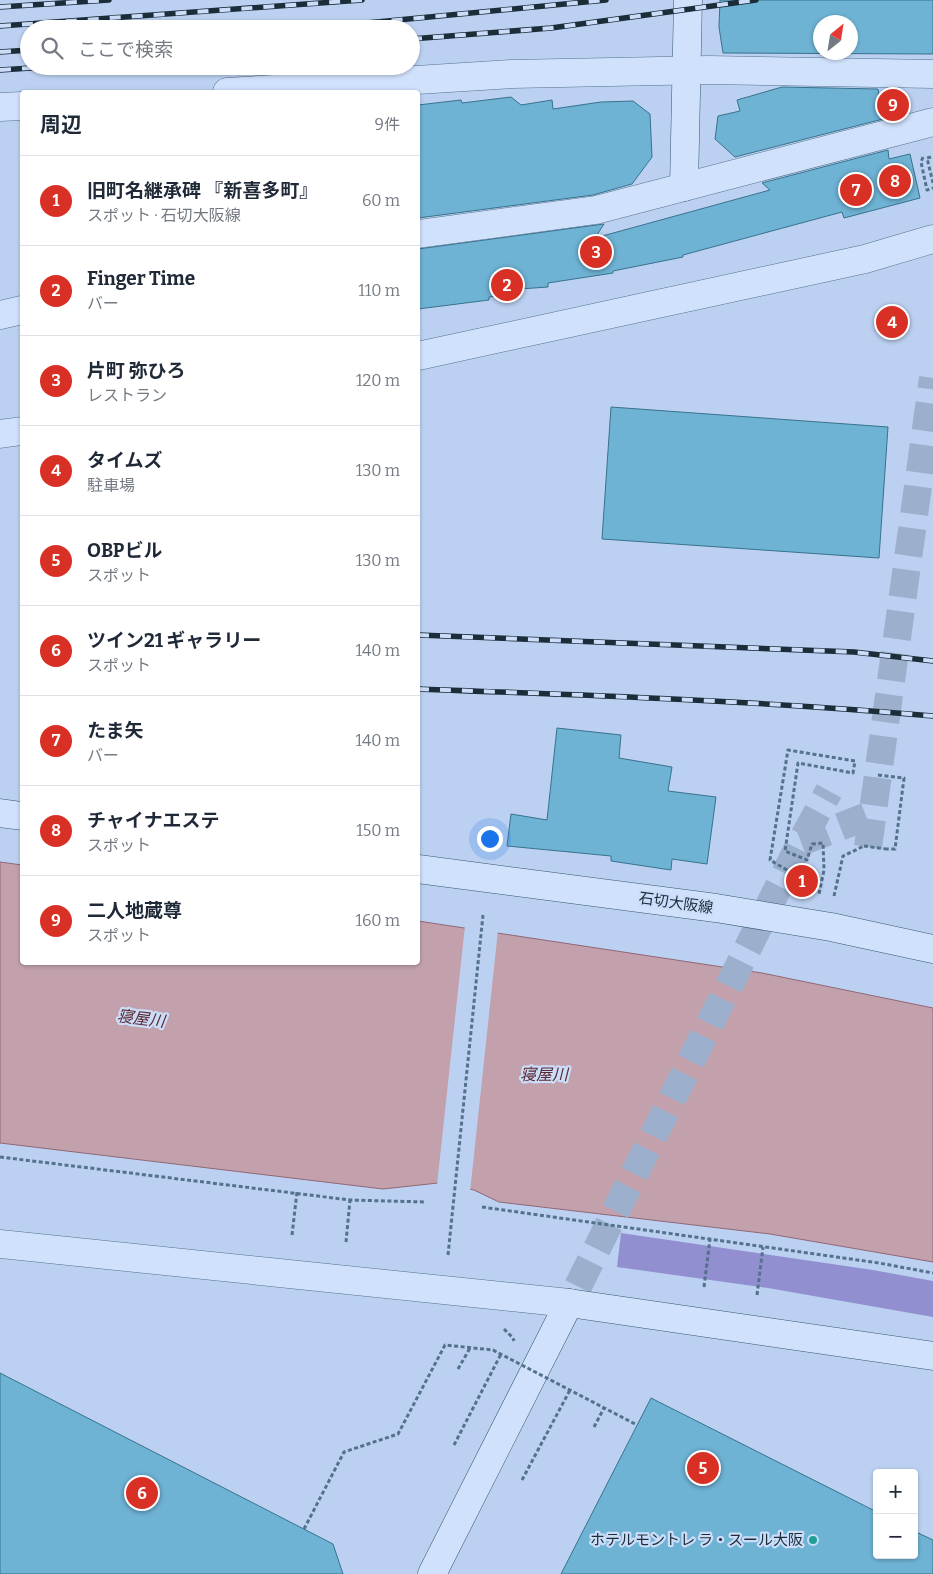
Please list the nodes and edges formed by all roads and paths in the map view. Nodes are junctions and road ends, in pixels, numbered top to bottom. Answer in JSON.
{"nodes":[{"id":1,"x":688,"y":0,"type":"edge"},
{"id":2,"x":686,"y":70,"type":"junction"},
{"id":3,"x":933,"y":74,"type":"edge"},
{"id":4,"x":290,"y":90,"type":"edge"},
{"id":5,"x":20,"y":106,"type":"edge"},
{"id":6,"x":0,"y":107,"type":"edge"},
{"id":7,"x":933,"y":122,"type":"edge"},
{"id":8,"x":927,"y":158,"type":"dead end"},
{"id":9,"x":920,"y":162,"type":"dead end"},
{"id":10,"x":933,"y":184,"type":"edge"},
{"id":11,"x":684,"y":187,"type":"junction"},
{"id":12,"x":933,"y":188,"type":"edge"},
{"id":13,"x":420,"y":234,"type":"edge"},
{"id":14,"x":933,"y":239,"type":"edge"},
{"id":15,"x":20,"y":310,"type":"edge"},
{"id":16,"x":0,"y":315,"type":"edge"},
{"id":17,"x":420,"y":356,"type":"edge"},
{"id":18,"x":20,"y":431,"type":"edge"},
{"id":19,"x":0,"y":434,"type":"edge"},
{"id":20,"x":878,"y":774,"type":"dead end"},
{"id":21,"x":0,"y":813,"type":"edge"},
{"id":22,"x":20,"y":816,"type":"edge"},
{"id":23,"x":420,"y":869,"type":"edge"},
{"id":24,"x":788,"y":870,"type":"dead end"},
{"id":25,"x":818,"y":902,"type":"dead end"},
{"id":26,"x":832,"y":904,"type":"dead end"},
{"id":27,"x":483,"y":915,"type":"dead end"},
{"id":28,"x":933,"y":949,"type":"edge"},
{"id":29,"x":0,"y":1157,"type":"edge"},
{"id":30,"x":297,"y":1192,"type":"junction"},
{"id":31,"x":350,"y":1200,"type":"junction"},
{"id":32,"x":425,"y":1202,"type":"dead end"},
{"id":33,"x":482,"y":1207,"type":"dead end"},
{"id":34,"x":292,"y":1235,"type":"dead end"},
{"id":35,"x":710,"y":1239,"type":"junction"},
{"id":36,"x":346,"y":1242,"type":"dead end"},
{"id":37,"x":0,"y":1244,"type":"edge"},
{"id":38,"x":763,"y":1246,"type":"junction"},
{"id":39,"x":448,"y":1255,"type":"dead end"},
{"id":40,"x":933,"y":1273,"type":"edge"},
{"id":41,"x":704,"y":1287,"type":"dead end"},
{"id":42,"x":757,"y":1295,"type":"dead end"},
{"id":43,"x":570,"y":1303,"type":"junction"},
{"id":44,"x":497,"y":1326,"type":"dead end"},
{"id":45,"x":515,"y":1343,"type":"dead end"},
{"id":46,"x":470,"y":1348,"type":"junction"},
{"id":47,"x":501,"y":1354,"type":"junction"},
{"id":48,"x":933,"y":1356,"type":"edge"},
{"id":49,"x":511,"y":1358,"type":"dead end"},
{"id":50,"x":507,"y":1366,"type":"dead end"},
{"id":51,"x":458,"y":1369,"type":"dead end"},
{"id":52,"x":570,"y":1390,"type":"junction"},
{"id":53,"x":604,"y":1408,"type":"junction"},
{"id":54,"x":637,"y":1425,"type":"dead end"},
{"id":55,"x":594,"y":1427,"type":"dead end"},
{"id":56,"x":454,"y":1445,"type":"dead end"},
{"id":57,"x":522,"y":1480,"type":"dead end"},
{"id":58,"x":304,"y":1529,"type":"dead end"},
{"id":59,"x":432,"y":1574,"type":"edge"}],
"edges":[{"from":1,"to":2,"type":"street"},
{"from":2,"to":3,"type":"street"},
{"from":2,"to":4,"type":"street"},
{"from":2,"to":11,"type":"street"},
{"from":5,"to":6,"type":"street"},
{"from":7,"to":11,"type":"street"},
{"from":8,"to":10,"type":"path"},
{"from":9,"to":12,"type":"path"},
{"from":11,"to":13,"type":"street"},
{"from":14,"to":17,"type":"street"},
{"from":15,"to":16,"type":"street"},
{"from":18,"to":19,"type":"street"},
{"from":20,"to":26,"type":"path","bridge":true},
{"from":21,"to":22,"type":"street"},
{"from":23,"to":28,"type":"street","name":"石切大阪線"},
{"from":24,"to":25,"type":"path"},
{"from":27,"to":39,"type":"path"},
{"from":29,"to":30,"type":"path"},
{"from":30,"to":31,"type":"path"},
{"from":30,"to":34,"type":"path"},
{"from":31,"to":32,"type":"path"},
{"from":31,"to":36,"type":"path"},
{"from":33,"to":35,"type":"path"},
{"from":35,"to":38,"type":"path"},
{"from":35,"to":41,"type":"path"},
{"from":37,"to":43,"type":"street"},
{"from":38,"to":40,"type":"path"},
{"from":38,"to":42,"type":"path"},
{"from":43,"to":48,"type":"street"},
{"from":43,"to":59,"type":"street"},
{"from":44,"to":45,"type":"path"},
{"from":46,"to":47,"type":"path","bridge":true},
{"from":46,"to":51,"type":"path"},
{"from":46,"to":58,"type":"path","bridge":true},
{"from":47,"to":52,"type":"path","bridge":true},
{"from":47,"to":56,"type":"path"},
{"from":49,"to":50,"type":"path"},
{"from":52,"to":53,"type":"path","bridge":true},
{"from":52,"to":57,"type":"path"},
{"from":53,"to":54,"type":"path","bridge":true},
{"from":53,"to":55,"type":"path"}]}
